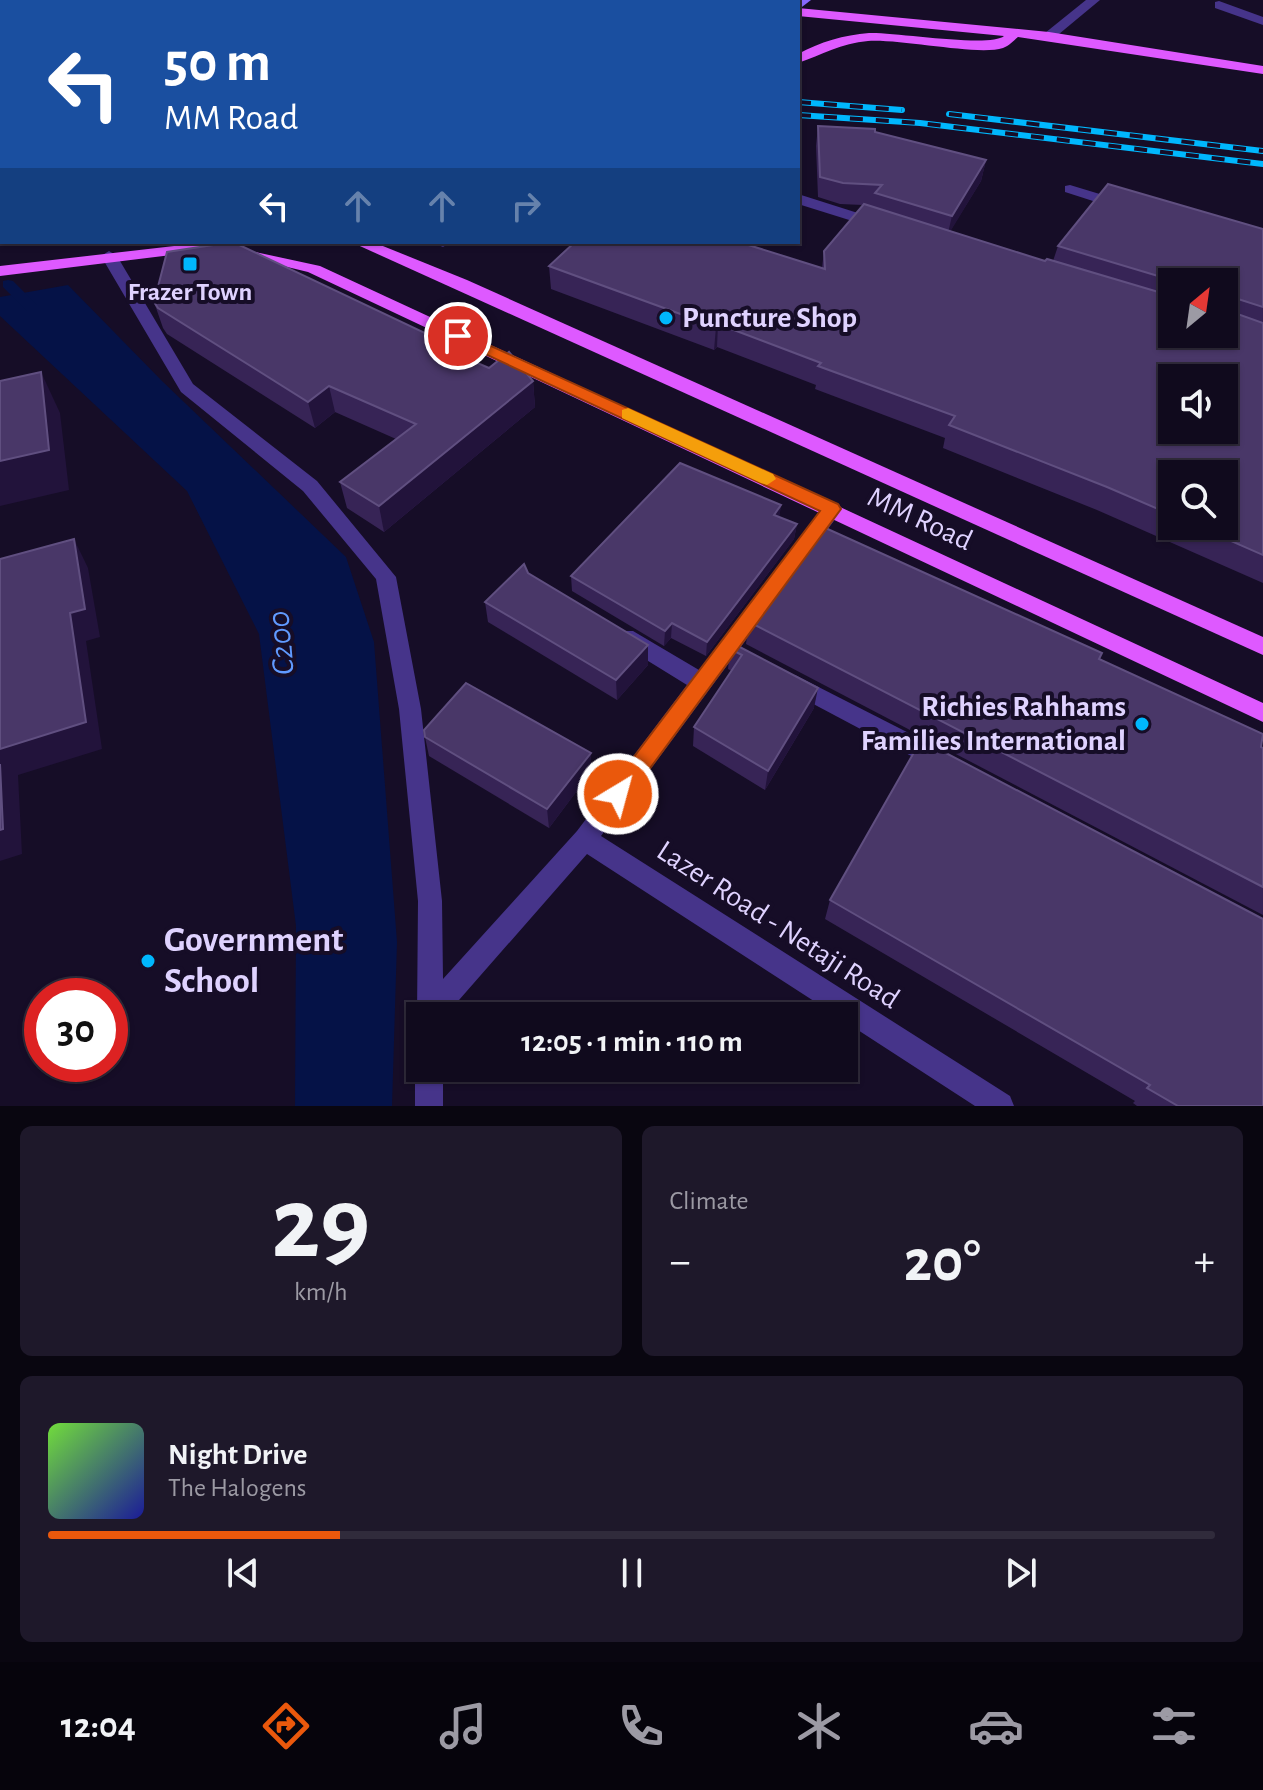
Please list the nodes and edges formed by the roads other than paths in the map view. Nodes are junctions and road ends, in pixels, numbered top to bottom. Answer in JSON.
{"nodes":[{"id":1,"x":1094,"y":0,"type":"edge"},
{"id":2,"x":1219,"y":5,"type":"dead end"},
{"id":3,"x":800,"y":9,"type":"edge"},
{"id":4,"x":1263,"y":21,"type":"edge"},
{"id":5,"x":1015,"y":33,"type":"junction"},
{"id":6,"x":1049,"y":36,"type":"junction"},
{"id":7,"x":800,"y":58,"type":"edge"},
{"id":8,"x":1263,"y":70,"type":"edge"},
{"id":9,"x":1070,"y":189,"type":"dead end"},
{"id":10,"x":800,"y":200,"type":"edge"},
{"id":11,"x":1145,"y":212,"type":"edge"},
{"id":12,"x":897,"y":229,"type":"edge"},
{"id":13,"x":225,"y":244,"type":"edge"},
{"id":14,"x":364,"y":244,"type":"edge"},
{"id":15,"x":194,"y":247,"type":"junction"},
{"id":16,"x":109,"y":256,"type":"junction"},
{"id":17,"x":0,"y":271,"type":"edge"},
{"id":18,"x":832,"y":509,"type":"junction"},
{"id":19,"x":607,"y":626,"type":"edge"},
{"id":20,"x":1263,"y":646,"type":"edge"},
{"id":21,"x":728,"y":648,"type":"junction"},
{"id":22,"x":702,"y":683,"type":"junction"},
{"id":23,"x":1263,"y":713,"type":"edge"},
{"id":24,"x":967,"y":774,"type":"edge"},
{"id":25,"x":585,"y":839,"type":"junction"},
{"id":26,"x":430,"y":1002,"type":"edge"},
{"id":27,"x":441,"y":1002,"type":"edge"},
{"id":28,"x":429,"y":1082,"type":"edge"},
{"id":29,"x":429,"y":1106,"type":"edge"},
{"id":30,"x":1000,"y":1106,"type":"edge"}],
"edges":[{"from":1,"to":6,"type":"street"},
{"from":2,"to":4,"type":"street"},
{"from":3,"to":5,"type":"main road"},
{"from":5,"to":6,"type":"main road"},
{"from":5,"to":7,"type":"main road"},
{"from":6,"to":8,"type":"main road"},
{"from":9,"to":11,"type":"street"},
{"from":10,"to":12,"type":"street"},
{"from":13,"to":15,"type":"main road"},
{"from":14,"to":20,"type":"main road","name":"MM Road"},
{"from":15,"to":16,"type":"main road"},
{"from":15,"to":18,"type":"main road","name":"MM Road"},
{"from":16,"to":17,"type":"main road"},
{"from":16,"to":26,"type":"street"},
{"from":18,"to":21,"type":"street"},
{"from":18,"to":23,"type":"main road","name":"MM Road"},
{"from":19,"to":22,"type":"street"},
{"from":21,"to":22,"type":"street"},
{"from":21,"to":24,"type":"street"},
{"from":22,"to":25,"type":"street"},
{"from":25,"to":27,"type":"street"},
{"from":25,"to":30,"type":"street","name":"Lazer Road - Netaji Road"},
{"from":28,"to":29,"type":"street"}]}
